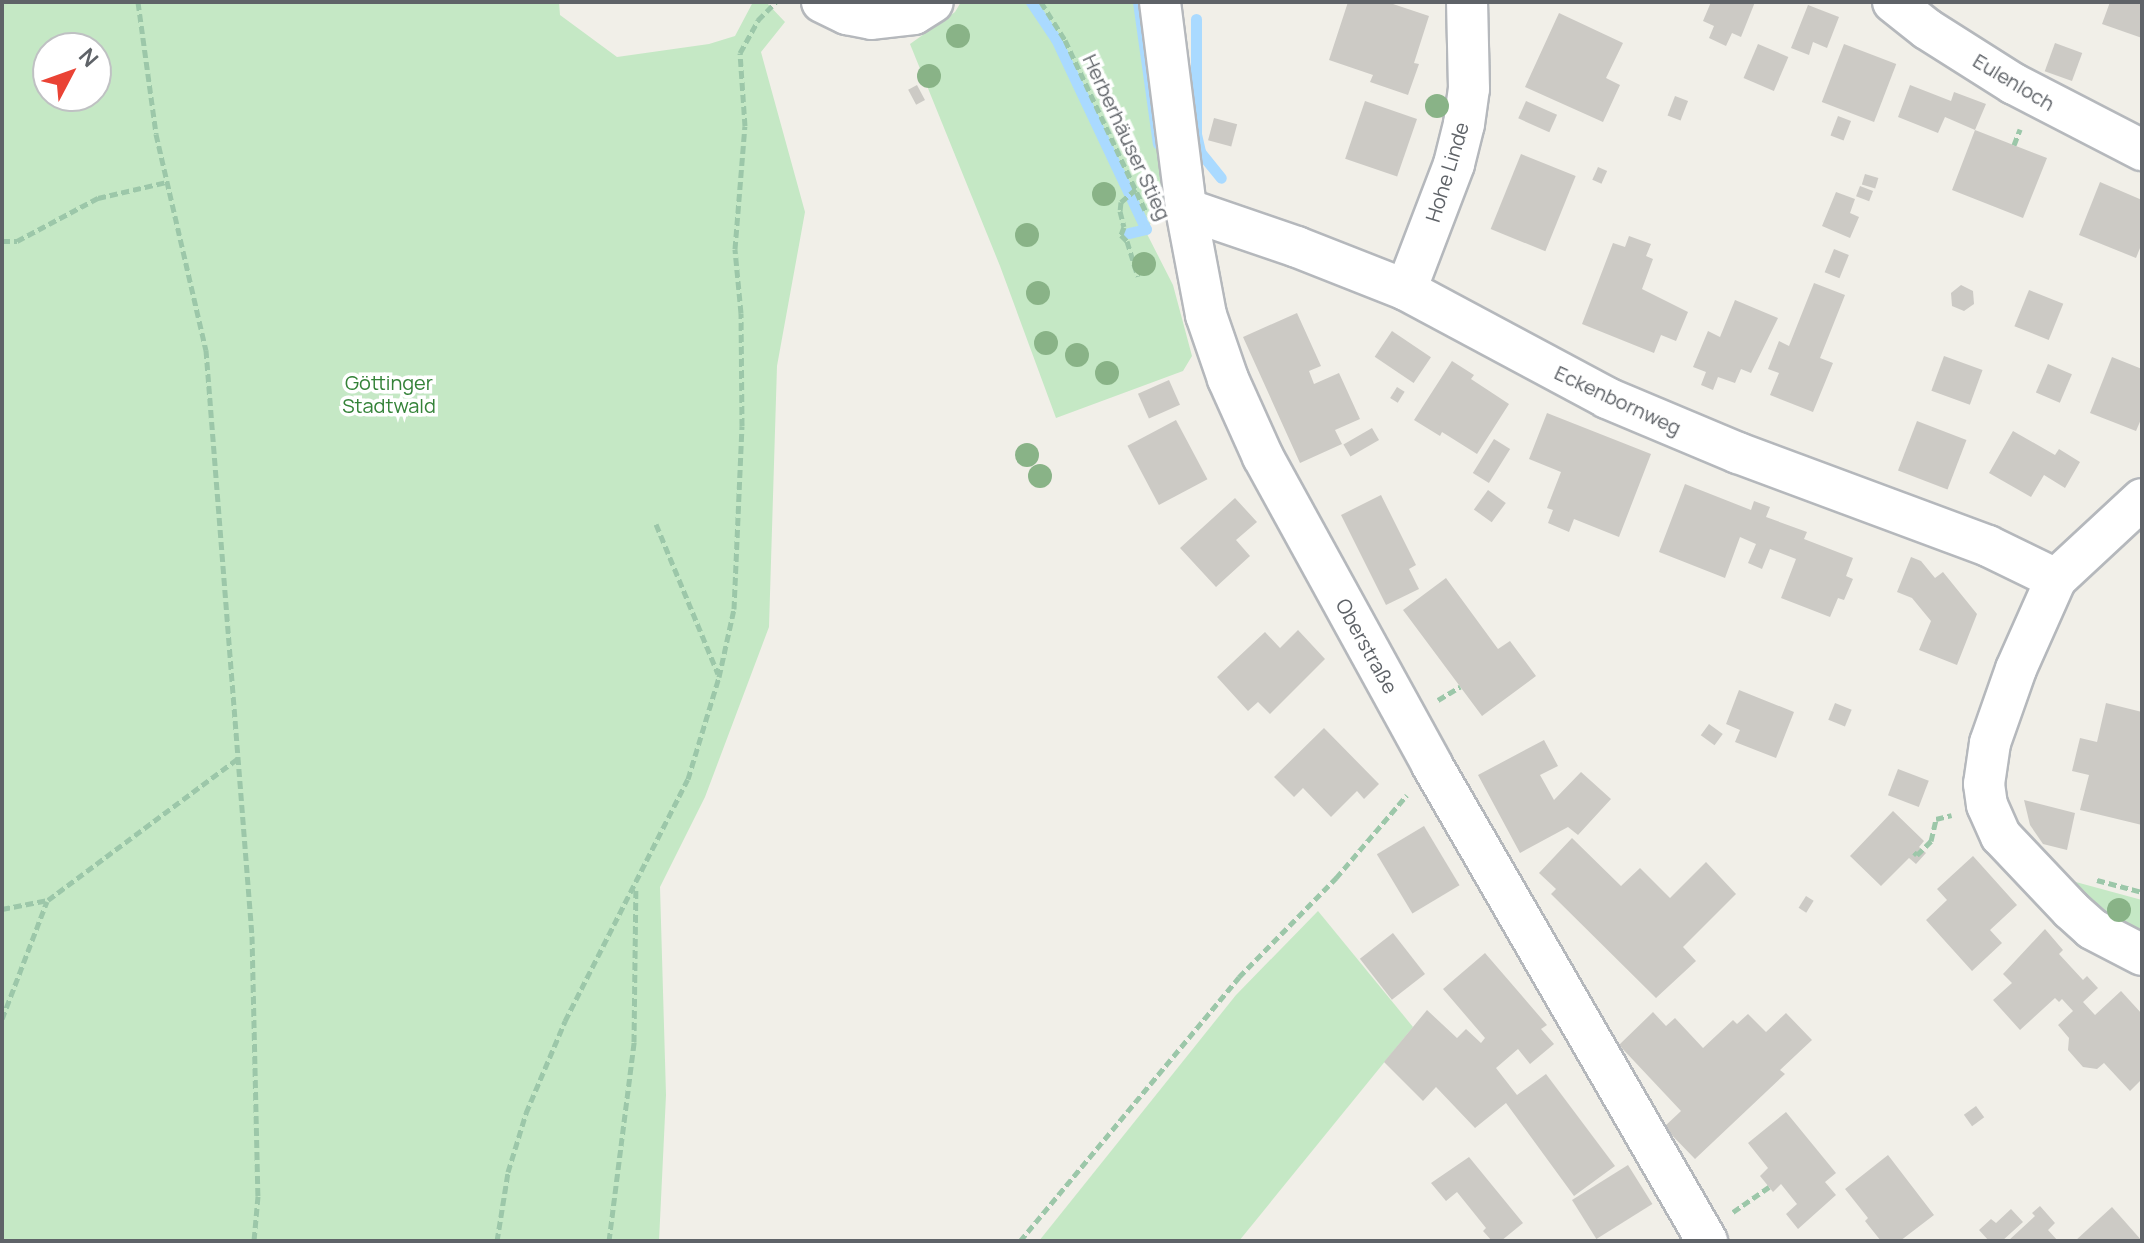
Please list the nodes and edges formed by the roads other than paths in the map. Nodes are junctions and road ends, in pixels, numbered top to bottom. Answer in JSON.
{"nodes":[{"id":1,"x":822,"y":2,"type":"edge"},
{"id":2,"x":933,"y":2,"type":"edge"},
{"id":3,"x":1160,"y":2,"type":"edge"},
{"id":4,"x":1467,"y":2,"type":"edge"},
{"id":5,"x":1893,"y":2,"type":"edge"},
{"id":6,"x":2142,"y":150,"type":"edge"},
{"id":7,"x":1168,"y":216,"type":"junction"},
{"id":8,"x":1406,"y":290,"type":"junction"},
{"id":9,"x":2142,"y":499,"type":"edge"},
{"id":10,"x":2056,"y":579,"type":"junction"},
{"id":11,"x":2142,"y":955,"type":"edge"},
{"id":12,"x":1707,"y":1241,"type":"edge"}],
"edges":[{"from":1,"to":2,"type":"street"},
{"from":3,"to":7,"type":"street","name":"Oberstraße"},
{"from":4,"to":8,"type":"street","name":"Hohe Linde"},
{"from":5,"to":6,"type":"street","name":"Eulenloch"},
{"from":7,"to":8,"type":"street","name":"Eckenbornweg"},
{"from":7,"to":12,"type":"street","name":"Oberstraße"},
{"from":8,"to":10,"type":"street","name":"Eckenbornweg"},
{"from":9,"to":10,"type":"street"},
{"from":10,"to":11,"type":"street"}]}
